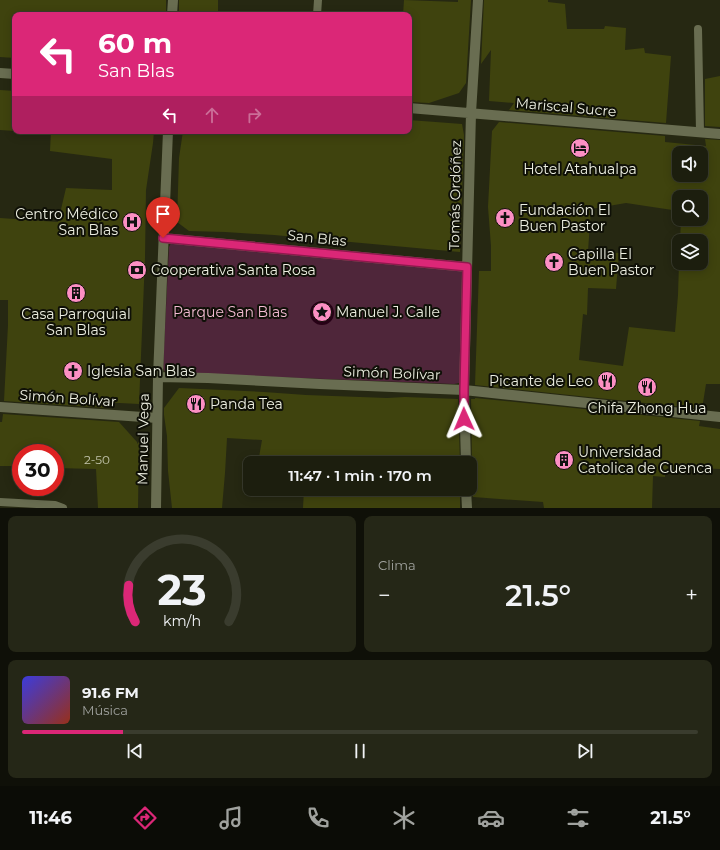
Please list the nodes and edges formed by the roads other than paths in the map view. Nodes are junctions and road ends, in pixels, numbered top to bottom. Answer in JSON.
{"nodes":[{"id":1,"x":173,"y":0,"type":"edge"},
{"id":2,"x":318,"y":0,"type":"edge"},
{"id":3,"x":478,"y":0,"type":"edge"},
{"id":4,"x":172,"y":12,"type":"edge"},
{"id":5,"x":317,"y":12,"type":"edge"},
{"id":6,"x":698,"y":29,"type":"dead end"},
{"id":7,"x":0,"y":73,"type":"edge"},
{"id":8,"x":12,"y":74,"type":"edge"},
{"id":9,"x":412,"y":108,"type":"edge"},
{"id":10,"x":471,"y":114,"type":"junction"},
{"id":11,"x":700,"y":132,"type":"junction"},
{"id":12,"x":168,"y":134,"type":"edge"},
{"id":13,"x":720,"y":134,"type":"edge"},
{"id":14,"x":163,"y":238,"type":"junction"},
{"id":15,"x":467,"y":267,"type":"junction"},
{"id":16,"x":158,"y":377,"type":"junction"},
{"id":17,"x":464,"y":390,"type":"junction"},
{"id":18,"x":0,"y":407,"type":"edge"},
{"id":19,"x":720,"y":417,"type":"edge"},
{"id":20,"x":157,"y":418,"type":"junction"},
{"id":21,"x":466,"y":456,"type":"edge"},
{"id":22,"x":466,"y":496,"type":"edge"},
{"id":23,"x":0,"y":502,"type":"edge"},
{"id":24,"x":63,"y":508,"type":"edge"},
{"id":25,"x":156,"y":508,"type":"edge"},
{"id":26,"x":466,"y":508,"type":"edge"}],
"edges":[{"from":1,"to":4,"type":"street"},
{"from":2,"to":5,"type":"lane"},
{"from":3,"to":10,"type":"street","name":"Tomás Ordóñez"},
{"from":6,"to":11,"type":"lane"},
{"from":7,"to":8,"type":"street"},
{"from":9,"to":10,"type":"street","name":"Mariscal Sucre"},
{"from":10,"to":11,"type":"street","name":"Mariscal Sucre"},
{"from":10,"to":15,"type":"street","name":"Tomás Ordóñez"},
{"from":11,"to":13,"type":"street","name":"Mariscal Sucre"},
{"from":12,"to":14,"type":"street","name":"Manuel Vega"},
{"from":14,"to":15,"type":"street","name":"San Blas"},
{"from":14,"to":16,"type":"street","name":"Manuel Vega"},
{"from":15,"to":17,"type":"street","name":"Tomás Ordóñez"},
{"from":16,"to":17,"type":"street","name":"Simón Bolívar"},
{"from":16,"to":20,"type":"street","name":"Manuel Vega"},
{"from":17,"to":19,"type":"street","name":"Simón Bolívar"},
{"from":17,"to":21,"type":"street","name":"Tomás Ordóñez"},
{"from":18,"to":20,"type":"street","name":"Simón Bolívar"},
{"from":20,"to":25,"type":"street","name":"Manuel Vega"},
{"from":22,"to":26,"type":"street"},
{"from":23,"to":24,"type":"lane"}]}
